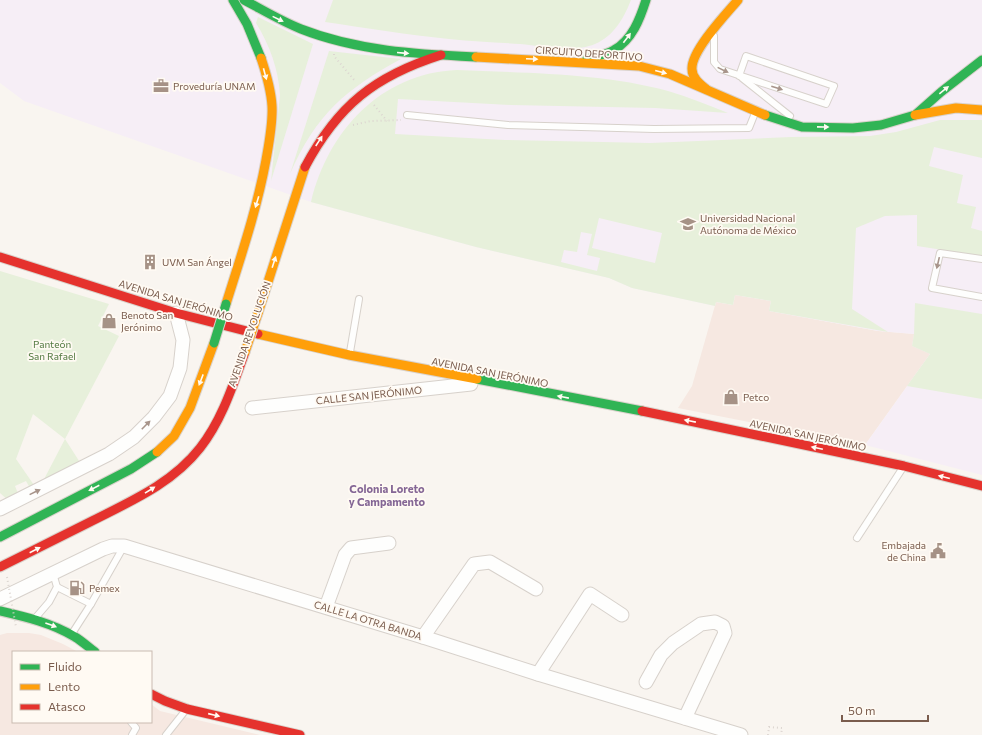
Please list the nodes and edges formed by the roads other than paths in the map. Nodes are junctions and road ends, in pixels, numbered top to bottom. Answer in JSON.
{"nodes":[{"id":1,"x":233,"y":0,"type":"edge"},
{"id":2,"x":244,"y":0,"type":"edge"},
{"id":3,"x":646,"y":0,"type":"edge"},
{"id":4,"x":738,"y":0,"type":"edge"},
{"id":5,"x":714,"y":29,"type":"junction"},
{"id":6,"x":441,"y":55,"type":"junction"},
{"id":7,"x":982,"y":60,"type":"edge"},
{"id":8,"x":581,"y":62,"type":"junction"},
{"id":9,"x":739,"y":76,"type":"junction"},
{"id":10,"x":707,"y":90,"type":"junction"},
{"id":11,"x":982,"y":110,"type":"edge"},
{"id":12,"x":756,"y":112,"type":"junction"},
{"id":13,"x":407,"y":115,"type":"road end"},
{"id":14,"x":914,"y":115,"type":"junction"},
{"id":15,"x":802,"y":127,"type":"junction"},
{"id":16,"x":0,"y":257,"type":"edge"},
{"id":17,"x":982,"y":259,"type":"edge"},
{"id":18,"x":982,"y":297,"type":"edge"},
{"id":19,"x":359,"y":299,"type":"dead end"},
{"id":20,"x":176,"y":313,"type":"junction"},
{"id":21,"x":349,"y":356,"type":"junction"},
{"id":22,"x":485,"y":382,"type":"junction"},
{"id":23,"x":252,"y":408,"type":"dead end"},
{"id":24,"x":904,"y":466,"type":"junction"},
{"id":25,"x":982,"y":486,"type":"edge"},
{"id":26,"x":3,"y":503,"type":"edge"},
{"id":27,"x":0,"y":537,"type":"edge"},
{"id":28,"x":857,"y":538,"type":"dead end"},
{"id":29,"x":389,"y":543,"type":"dead end"},
{"id":30,"x":124,"y":546,"type":"junction"},
{"id":31,"x":0,"y":567,"type":"edge"},
{"id":32,"x":53,"y":574,"type":"junction"},
{"id":33,"x":57,"y":587,"type":"junction"},
{"id":34,"x":536,"y":589,"type":"dead end"},
{"id":35,"x":0,"y":599,"type":"edge"},
{"id":36,"x":91,"y":604,"type":"junction"},
{"id":37,"x":326,"y":608,"type":"junction"},
{"id":38,"x":0,"y":611,"type":"edge"},
{"id":39,"x":622,"y":615,"type":"dead end"},
{"id":40,"x":34,"y":619,"type":"junction"},
{"id":41,"x":71,"y":634,"type":"junction"},
{"id":42,"x":423,"y":637,"type":"junction"},
{"id":43,"x":94,"y":651,"type":"edge"},
{"id":44,"x":538,"y":674,"type":"junction"},
{"id":45,"x":646,"y":682,"type":"dead end"},
{"id":46,"x":152,"y":694,"type":"edge"},
{"id":47,"x":187,"y":709,"type":"junction"},
{"id":48,"x":685,"y":718,"type":"junction"},
{"id":49,"x":132,"y":723,"type":"edge"},
{"id":50,"x":275,"y":732,"type":"edge"},
{"id":51,"x":132,"y":735,"type":"edge"},
{"id":52,"x":166,"y":735,"type":"edge"},
{"id":53,"x":300,"y":735,"type":"edge"},
{"id":54,"x":741,"y":735,"type":"edge"}],
"edges":[{"from":1,"to":27,"type":"main road","one_way":true,"bridge":true},
{"from":2,"to":6,"type":"main road","name":"CIRCUITO DEPORTIVO","one_way":true},
{"from":8,"to":3,"type":"main road","one_way":true},
{"from":4,"to":5,"type":"main road"},
{"from":5,"to":9,"type":"lane","one_way":true},
{"from":5,"to":10,"type":"main road"},
{"from":6,"to":8,"type":"main road","name":"CIRCUITO DEPORTIVO","one_way":true},
{"from":31,"to":6,"type":"main road","name":"AVENIDA REVOLUCIÓN","one_way":true,"bridge":true},
{"from":14,"to":7,"type":"main road","name":"CIRCUITO DEPORTIVO","one_way":true},
{"from":8,"to":10,"type":"main road","name":"CIRCUITO DEPORTIVO","one_way":true},
{"from":9,"to":9,"type":"lane","one_way":true},
{"from":9,"to":15,"type":"lane"},
{"from":10,"to":12,"type":"main road","name":"CIRCUITO DEPORTIVO"},
{"from":11,"to":14,"type":"main road"},
{"from":12,"to":13,"type":"lane"},
{"from":12,"to":15,"type":"main road","name":"CIRCUITO DEPORTIVO"},
{"from":15,"to":14,"type":"main road","name":"CIRCUITO DEPORTIVO","one_way":true},
{"from":16,"to":20,"type":"main road","name":"AVENIDA SAN JERÓNIMO"},
{"from":17,"to":18,"type":"lane","one_way":true},
{"from":19,"to":21,"type":"lane"},
{"from":20,"to":21,"type":"main road","name":"AVENIDA SAN JERÓNIMO"},
{"from":26,"to":20,"type":"street","one_way":true},
{"from":21,"to":22,"type":"main road","name":"AVENIDA SAN JERÓNIMO"},
{"from":22,"to":23,"type":"street","name":"CALLE SAN JERÓNIMO"},
{"from":24,"to":22,"type":"main road","name":"AVENIDA SAN JERÓNIMO","one_way":true},
{"from":25,"to":24,"type":"main road","name":"AVENIDA SAN JERÓNIMO","one_way":true},
{"from":24,"to":28,"type":"lane"},
{"from":29,"to":37,"type":"street"},
{"from":30,"to":32,"type":"street","name":"CALLE LA OTRA BANDA"},
{"from":30,"to":36,"type":"lane"},
{"from":30,"to":37,"type":"street","name":"CALLE LA OTRA BANDA"},
{"from":32,"to":33,"type":"lane"},
{"from":32,"to":35,"type":"street","name":"CALLE LA OTRA BANDA"},
{"from":33,"to":36,"type":"lane"},
{"from":33,"to":40,"type":"lane"},
{"from":34,"to":42,"type":"street"},
{"from":36,"to":41,"type":"lane"},
{"from":37,"to":42,"type":"street","name":"CALLE LA OTRA BANDA"},
{"from":38,"to":40,"type":"main road"},
{"from":39,"to":44,"type":"street"},
{"from":40,"to":41,"type":"main road","one_way":true},
{"from":41,"to":43,"type":"main road"},
{"from":42,"to":44,"type":"street","name":"CALLE LA OTRA BANDA"},
{"from":44,"to":48,"type":"street","name":"CALLE LA OTRA BANDA"},
{"from":45,"to":48,"type":"street"},
{"from":46,"to":47,"type":"main road"},
{"from":47,"to":50,"type":"main road","one_way":true},
{"from":47,"to":52,"type":"lane"},
{"from":48,"to":54,"type":"street","name":"CALLE LA OTRA BANDA"},
{"from":49,"to":51,"type":"lane"},
{"from":50,"to":53,"type":"main road"}]}
